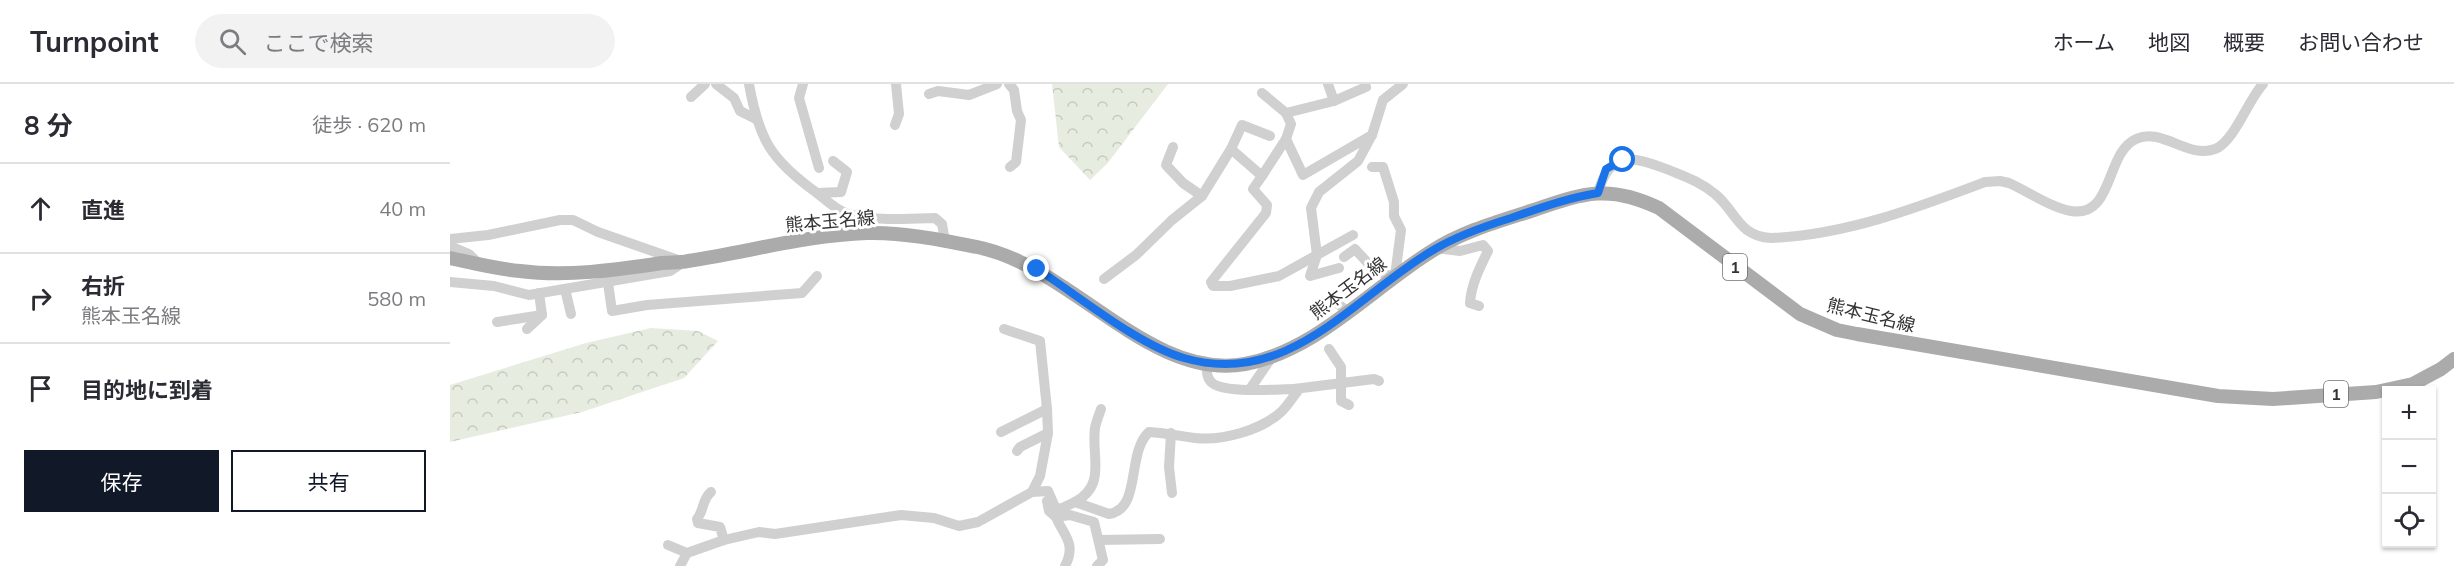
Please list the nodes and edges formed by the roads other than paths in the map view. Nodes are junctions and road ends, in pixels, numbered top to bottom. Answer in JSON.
{"nodes":[{"id":1,"x":705,"y":84,"type":"edge"},
{"id":2,"x":716,"y":84,"type":"edge"},
{"id":3,"x":749,"y":84,"type":"edge"},
{"id":4,"x":803,"y":84,"type":"edge"},
{"id":5,"x":896,"y":84,"type":"edge"},
{"id":6,"x":997,"y":84,"type":"edge"},
{"id":7,"x":1010,"y":84,"type":"edge"},
{"id":8,"x":1328,"y":84,"type":"edge"},
{"id":9,"x":1365,"y":84,"type":"edge"},
{"id":10,"x":1403,"y":84,"type":"edge"},
{"id":11,"x":2259,"y":85,"type":"edge"},
{"id":12,"x":960,"y":89,"type":"edge"},
{"id":13,"x":1262,"y":93,"type":"dead end"},
{"id":14,"x":928,"y":94,"type":"dead end"},
{"id":15,"x":691,"y":97,"type":"dead end"},
{"id":16,"x":1334,"y":101,"type":"junction"},
{"id":17,"x":1286,"y":113,"type":"junction"},
{"id":18,"x":756,"y":118,"type":"junction"},
{"id":19,"x":895,"y":125,"type":"dead end"},
{"id":20,"x":1372,"y":135,"type":"junction"},
{"id":21,"x":1270,"y":136,"type":"dead end"},
{"id":22,"x":1286,"y":139,"type":"junction"},
{"id":23,"x":1173,"y":147,"type":"dead end"},
{"id":24,"x":1231,"y":150,"type":"junction"},
{"id":25,"x":833,"y":161,"type":"dead end"},
{"id":26,"x":1010,"y":167,"type":"dead end"},
{"id":27,"x":1372,"y":167,"type":"dead end"},
{"id":28,"x":819,"y":168,"type":"dead end"},
{"id":29,"x":1262,"y":176,"type":"junction"},
{"id":30,"x":817,"y":193,"type":"junction"},
{"id":31,"x":1598,"y":193,"type":"junction"},
{"id":32,"x":1202,"y":196,"type":"junction"},
{"id":33,"x":1353,"y":235,"type":"dead end"},
{"id":34,"x":450,"y":239,"type":"edge"},
{"id":35,"x":945,"y":241,"type":"junction"},
{"id":36,"x":450,"y":246,"type":"edge"},
{"id":37,"x":1436,"y":248,"type":"junction"},
{"id":38,"x":1317,"y":255,"type":"junction"},
{"id":39,"x":450,"y":258,"type":"edge"},
{"id":40,"x":684,"y":262,"type":"junction"},
{"id":41,"x":479,"y":264,"type":"junction"},
{"id":42,"x":817,"y":276,"type":"dead end"},
{"id":43,"x":1395,"y":276,"type":"junction"},
{"id":44,"x":1104,"y":279,"type":"dead end"},
{"id":45,"x":450,"y":282,"type":"edge"},
{"id":46,"x":608,"y":283,"type":"junction"},
{"id":47,"x":565,"y":289,"type":"junction"},
{"id":48,"x":539,"y":293,"type":"junction"},
{"id":49,"x":1321,"y":306,"type":"dead end"},
{"id":50,"x":1479,"y":306,"type":"dead end"},
{"id":51,"x":1347,"y":311,"type":"junction"},
{"id":52,"x":571,"y":314,"type":"dead end"},
{"id":53,"x":542,"y":315,"type":"junction"},
{"id":54,"x":497,"y":322,"type":"dead end"},
{"id":55,"x":527,"y":329,"type":"dead end"},
{"id":56,"x":1004,"y":329,"type":"dead end"},
{"id":57,"x":1329,"y":350,"type":"dead end"},
{"id":58,"x":1272,"y":357,"type":"junction"},
{"id":59,"x":2454,"y":359,"type":"edge"},
{"id":60,"x":1207,"y":364,"type":"junction"},
{"id":61,"x":1379,"y":381,"type":"dead end"},
{"id":62,"x":1342,"y":383,"type":"junction"},
{"id":63,"x":1250,"y":389,"type":"junction"},
{"id":64,"x":1294,"y":389,"type":"junction"},
{"id":65,"x":1349,"y":405,"type":"dead end"},
{"id":66,"x":1101,"y":409,"type":"dead end"},
{"id":67,"x":1047,"y":410,"type":"junction"},
{"id":68,"x":1001,"y":432,"type":"dead end"},
{"id":69,"x":1171,"y":433,"type":"junction"},
{"id":70,"x":1048,"y":434,"type":"junction"},
{"id":71,"x":1017,"y":451,"type":"dead end"},
{"id":72,"x":711,"y":492,"type":"dead end"},
{"id":73,"x":1037,"y":492,"type":"junction"},
{"id":74,"x":1172,"y":493,"type":"dead end"},
{"id":75,"x":1075,"y":502,"type":"junction"},
{"id":76,"x":1056,"y":517,"type":"junction"},
{"id":77,"x":1160,"y":539,"type":"dead end"},
{"id":78,"x":724,"y":540,"type":"junction"},
{"id":79,"x":1099,"y":540,"type":"junction"},
{"id":80,"x":668,"y":545,"type":"dead end"},
{"id":81,"x":687,"y":553,"type":"junction"},
{"id":82,"x":680,"y":566,"type":"edge"},
{"id":83,"x":1065,"y":566,"type":"edge"},
{"id":84,"x":1097,"y":566,"type":"edge"}],
"edges":[{"from":1,"to":15,"type":"street"},
{"from":2,"to":18,"type":"street"},
{"from":3,"to":18,"type":"street"},
{"from":4,"to":28,"type":"street"},
{"from":5,"to":19,"type":"street"},
{"from":6,"to":12,"type":"street"},
{"from":7,"to":26,"type":"street"},
{"from":8,"to":16,"type":"street"},
{"from":9,"to":16,"type":"street"},
{"from":10,"to":20,"type":"street"},
{"from":11,"to":31,"type":"street"},
{"from":12,"to":14,"type":"street"},
{"from":13,"to":17,"type":"street"},
{"from":16,"to":17,"type":"street"},
{"from":17,"to":22,"type":"street"},
{"from":18,"to":30,"type":"street"},
{"from":20,"to":22,"type":"street"},
{"from":20,"to":38,"type":"street"},
{"from":21,"to":24,"type":"street"},
{"from":22,"to":29,"type":"street"},
{"from":23,"to":32,"type":"street"},
{"from":24,"to":29,"type":"street"},
{"from":24,"to":32,"type":"street"},
{"from":25,"to":30,"type":"street"},
{"from":27,"to":43,"type":"street"},
{"from":29,"to":38,"type":"street"},
{"from":30,"to":35,"type":"street"},
{"from":31,"to":37,"type":"main road","name":"熊本玉名線","number":"1"},
{"from":31,"to":59,"type":"main road","name":"熊本玉名線","number":"1"},
{"from":32,"to":44,"type":"street"},
{"from":33,"to":38,"type":"street"},
{"from":34,"to":40,"type":"street"},
{"from":35,"to":40,"type":"main road","name":"熊本玉名線","number":"1"},
{"from":35,"to":60,"type":"main road","name":"熊本玉名線","number":"1"},
{"from":36,"to":41,"type":"street"},
{"from":37,"to":43,"type":"main road","name":"熊本玉名線","number":"1"},
{"from":37,"to":50,"type":"street"},
{"from":38,"to":43,"type":"street"},
{"from":39,"to":41,"type":"main road","name":"熊本玉名線","number":"1"},
{"from":40,"to":41,"type":"main road","name":"熊本玉名線","number":"1"},
{"from":40,"to":46,"type":"street"},
{"from":42,"to":46,"type":"street"},
{"from":43,"to":51,"type":"main road","name":"熊本玉名線","number":"1"},
{"from":45,"to":48,"type":"street"},
{"from":46,"to":47,"type":"street"},
{"from":47,"to":48,"type":"street"},
{"from":47,"to":52,"type":"street"},
{"from":48,"to":53,"type":"street"},
{"from":49,"to":51,"type":"street"},
{"from":51,"to":58,"type":"main road","name":"熊本玉名線","number":"1"},
{"from":53,"to":54,"type":"street"},
{"from":53,"to":55,"type":"street"},
{"from":56,"to":67,"type":"street"},
{"from":57,"to":62,"type":"street"},
{"from":58,"to":60,"type":"main road","name":"熊本玉名線","number":"1"},
{"from":58,"to":63,"type":"street"},
{"from":60,"to":63,"type":"street"},
{"from":61,"to":62,"type":"street"},
{"from":62,"to":64,"type":"street"},
{"from":62,"to":65,"type":"street"},
{"from":63,"to":64,"type":"street"},
{"from":64,"to":69,"type":"street"},
{"from":66,"to":75,"type":"street"},
{"from":67,"to":68,"type":"street"},
{"from":67,"to":70,"type":"street"},
{"from":69,"to":74,"type":"street"},
{"from":69,"to":75,"type":"street"},
{"from":70,"to":71,"type":"street"},
{"from":70,"to":73,"type":"street"},
{"from":72,"to":78,"type":"street"},
{"from":73,"to":75,"type":"street"},
{"from":73,"to":76,"type":"street"},
{"from":73,"to":78,"type":"street"},
{"from":76,"to":79,"type":"street"},
{"from":76,"to":83,"type":"street"},
{"from":77,"to":79,"type":"street"},
{"from":78,"to":81,"type":"street"},
{"from":79,"to":84,"type":"street"},
{"from":80,"to":81,"type":"street"},
{"from":81,"to":82,"type":"street"}]}
